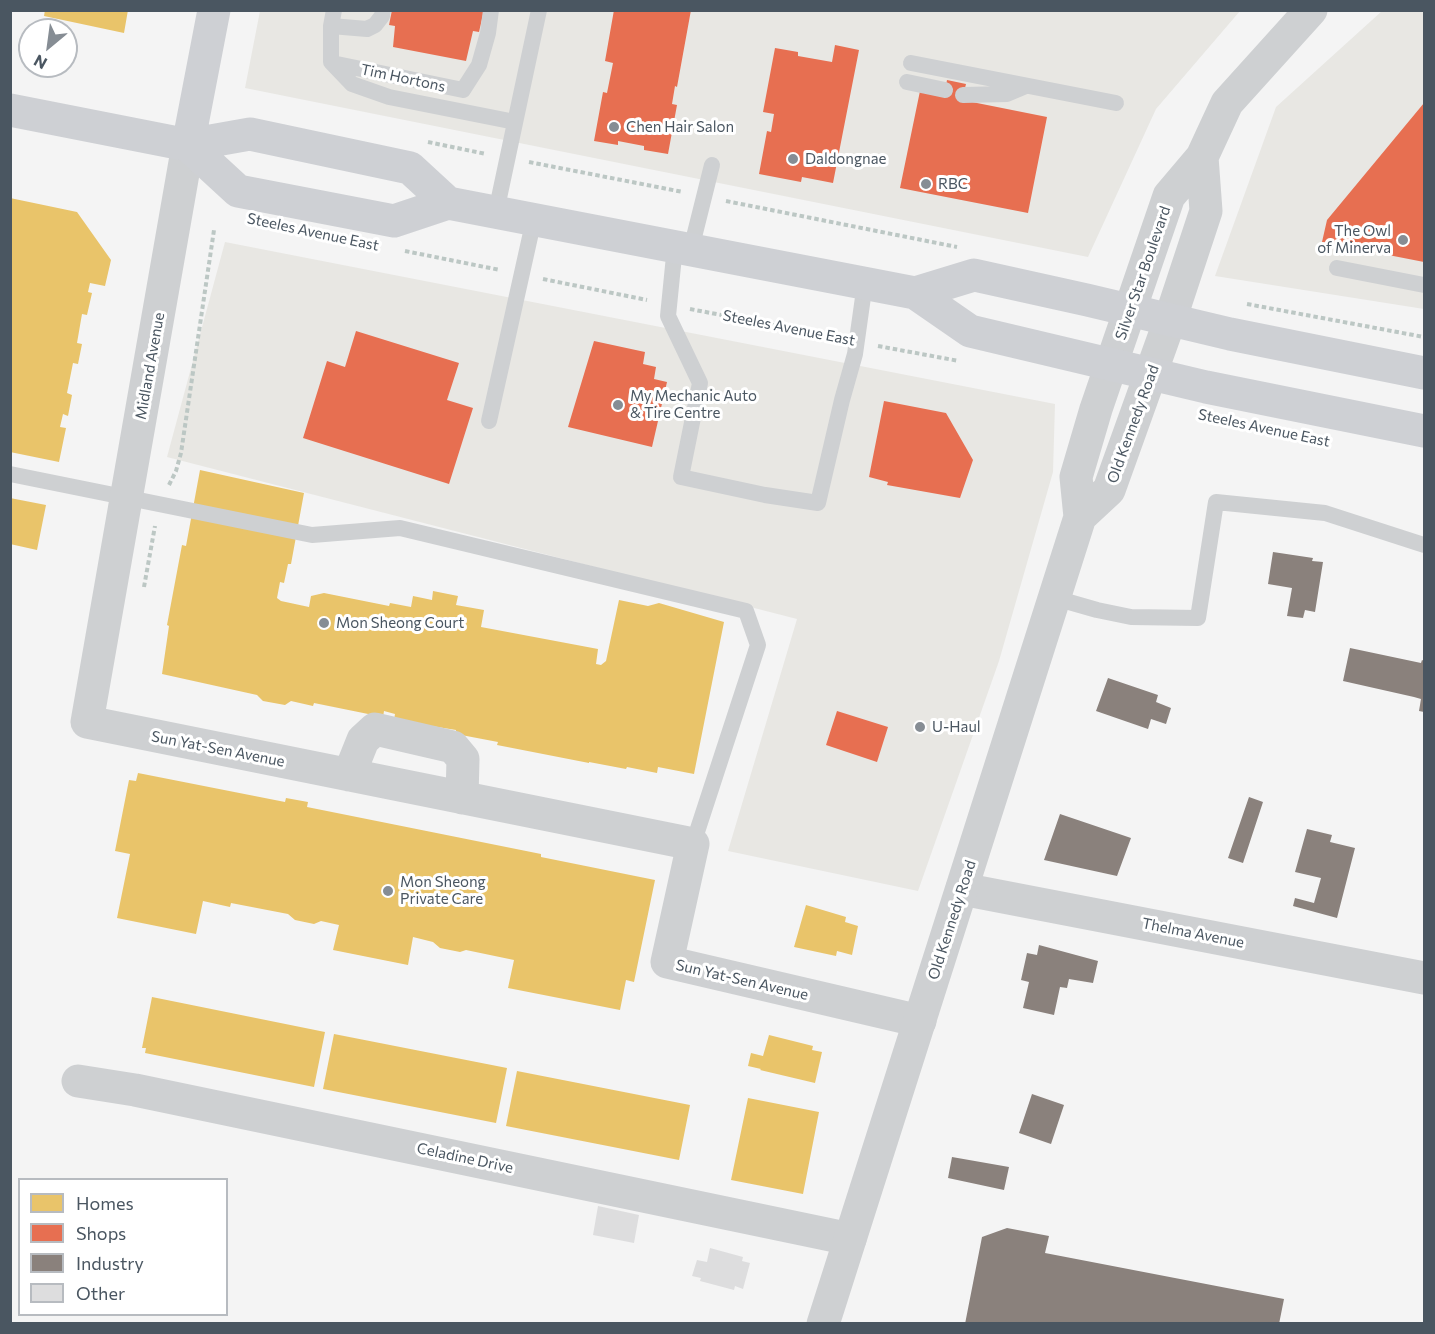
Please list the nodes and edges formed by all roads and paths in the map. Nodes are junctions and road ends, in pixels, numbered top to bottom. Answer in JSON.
{"nodes":[{"id":1,"x":214,"y":10,"type":"edge"},
{"id":2,"x":383,"y":10,"type":"edge"},
{"id":3,"x":491,"y":10,"type":"edge"},
{"id":4,"x":539,"y":10,"type":"edge"},
{"id":5,"x":1311,"y":10,"type":"edge"},
{"id":6,"x":332,"y":18,"type":"edge"},
{"id":7,"x":331,"y":62,"type":"junction"},
{"id":8,"x":911,"y":63,"type":"dead end"},
{"id":9,"x":907,"y":82,"type":"dead end"},
{"id":10,"x":1026,"y":86,"type":"junction"},
{"id":11,"x":945,"y":90,"type":"dead end"},
{"id":12,"x":963,"y":95,"type":"dead end"},
{"id":13,"x":1116,"y":103,"type":"dead end"},
{"id":14,"x":10,"y":110,"type":"edge"},
{"id":15,"x":515,"y":122,"type":"junction"},
{"id":16,"x":428,"y":142,"type":"dead end"},
{"id":17,"x":188,"y":145,"type":"junction"},
{"id":18,"x":508,"y":158,"type":"junction"},
{"id":19,"x":1202,"y":158,"type":"junction"},
{"id":20,"x":712,"y":165,"type":"dead end"},
{"id":21,"x":704,"y":196,"type":"junction"},
{"id":22,"x":448,"y":202,"type":"junction"},
{"id":23,"x":496,"y":212,"type":"junction"},
{"id":24,"x":534,"y":219,"type":"junction"},
{"id":25,"x":214,"y":230,"type":"dead end"},
{"id":26,"x":683,"y":248,"type":"junction"},
{"id":27,"x":395,"y":249,"type":"dead end"},
{"id":28,"x":967,"y":250,"type":"dead end"},
{"id":29,"x":1337,"y":268,"type":"dead end"},
{"id":30,"x":522,"y":275,"type":"junction"},
{"id":31,"x":865,"y":283,"type":"junction"},
{"id":32,"x":1425,"y":285,"type":"edge"},
{"id":33,"x":915,"y":293,"type":"junction"},
{"id":34,"x":1236,"y":302,"type":"dead end"},
{"id":35,"x":669,"y":304,"type":"junction"},
{"id":36,"x":1131,"y":310,"type":"junction"},
{"id":37,"x":1170,"y":320,"type":"junction"},
{"id":38,"x":1425,"y":337,"type":"edge"},
{"id":39,"x":857,"y":342,"type":"junction"},
{"id":40,"x":969,"y":363,"type":"dead end"},
{"id":41,"x":1112,"y":364,"type":"junction"},
{"id":42,"x":1425,"y":373,"type":"edge"},
{"id":43,"x":1151,"y":374,"type":"junction"},
{"id":44,"x":489,"y":421,"type":"dead end"},
{"id":45,"x":1425,"y":432,"type":"edge"},
{"id":46,"x":10,"y":474,"type":"edge"},
{"id":47,"x":127,"y":497,"type":"junction"},
{"id":48,"x":160,"y":504,"type":"junction"},
{"id":49,"x":1080,"y":517,"type":"junction"},
{"id":50,"x":1425,"y":545,"type":"edge"},
{"id":51,"x":143,"y":594,"type":"dead end"},
{"id":52,"x":1055,"y":598,"type":"junction"},
{"id":53,"x":87,"y":723,"type":"joint"},
{"id":54,"x":349,"y":775,"type":"junction"},
{"id":55,"x":462,"y":798,"type":"junction"},
{"id":56,"x":693,"y":844,"type":"junction"},
{"id":57,"x":962,"y":889,"type":"junction"},
{"id":58,"x":1425,"y":978,"type":"edge"},
{"id":59,"x":920,"y":1022,"type":"junction"},
{"id":60,"x":78,"y":1081,"type":"dead end"},
{"id":61,"x":850,"y":1239,"type":"junction"},
{"id":62,"x":823,"y":1323,"type":"edge"}],
"edges":[{"from":1,"to":17,"type":"main road","name":"Midland Avenue"},
{"from":2,"to":6,"type":"lane"},
{"from":3,"to":7,"type":"lane","name":"Tim Hortons"},
{"from":4,"to":15,"type":"lane"},
{"from":5,"to":19,"type":"street","name":"Silver Star Boulevard"},
{"from":6,"to":7,"type":"lane"},
{"from":7,"to":15,"type":"lane"},
{"from":8,"to":10,"type":"lane"},
{"from":9,"to":11,"type":"lane"},
{"from":10,"to":12,"type":"lane"},
{"from":10,"to":13,"type":"lane"},
{"from":14,"to":17,"type":"main road"},
{"from":15,"to":18,"type":"lane"},
{"from":16,"to":18,"type":"path"},
{"from":17,"to":22,"type":"main road"},
{"from":17,"to":22,"type":"main road","name":"Steeles Avenue East"},
{"from":17,"to":47,"type":"street","name":"Midland Avenue"},
{"from":18,"to":21,"type":"path"},
{"from":18,"to":23,"type":"lane"},
{"from":19,"to":36,"type":"street","name":"Silver Star Boulevard"},
{"from":19,"to":37,"type":"street","name":"Silver Star Boulevard"},
{"from":20,"to":21,"type":"lane"},
{"from":21,"to":26,"type":"lane"},
{"from":21,"to":28,"type":"path"},
{"from":22,"to":23,"type":"main road","name":"Steeles Avenue East"},
{"from":23,"to":24,"type":"main road","name":"Steeles Avenue East"},
{"from":24,"to":26,"type":"main road","name":"Steeles Avenue East"},
{"from":24,"to":30,"type":"lane"},
{"from":25,"to":48,"type":"path"},
{"from":26,"to":31,"type":"main road","name":"Steeles Avenue East"},
{"from":26,"to":35,"type":"lane"},
{"from":27,"to":30,"type":"path","name":"Steeles Avenue East"},
{"from":29,"to":32,"type":"lane"},
{"from":30,"to":35,"type":"path","name":"Steeles Avenue East"},
{"from":30,"to":44,"type":"lane"},
{"from":31,"to":33,"type":"main road","name":"Steeles Avenue East"},
{"from":31,"to":39,"type":"lane"},
{"from":33,"to":36,"type":"main road","name":"Steeles Avenue East"},
{"from":33,"to":41,"type":"main road","name":"Steeles Avenue East"},
{"from":34,"to":38,"type":"path"},
{"from":35,"to":39,"type":"path","name":"Steeles Avenue East"},
{"from":35,"to":39,"type":"lane"},
{"from":36,"to":37,"type":"main road","name":"Steeles Avenue East"},
{"from":36,"to":41,"type":"street","name":"Silver Star Boulevard"},
{"from":37,"to":42,"type":"main road","name":"Steeles Avenue East"},
{"from":37,"to":43,"type":"street","name":"Old Kennedy Road"},
{"from":39,"to":40,"type":"path","name":"Steeles Avenue East"},
{"from":41,"to":43,"type":"main road","name":"Steeles Avenue East"},
{"from":41,"to":49,"type":"street","name":"Old Kennedy Road"},
{"from":43,"to":45,"type":"main road","name":"Steeles Avenue East"},
{"from":43,"to":49,"type":"street","name":"Old Kennedy Road"},
{"from":46,"to":47,"type":"lane"},
{"from":47,"to":48,"type":"lane"},
{"from":47,"to":53,"type":"street","name":"Midland Avenue"},
{"from":48,"to":51,"type":"path"},
{"from":48,"to":56,"type":"lane"},
{"from":49,"to":52,"type":"street","name":"Old Kennedy Road"},
{"from":50,"to":52,"type":"lane"},
{"from":52,"to":57,"type":"street","name":"Old Kennedy Road"},
{"from":53,"to":54,"type":"street","name":"Sun Yat-Sen Avenue"},
{"from":54,"to":55,"type":"street","name":"Sun Yat-Sen Avenue"},
{"from":54,"to":55,"type":"street"},
{"from":55,"to":56,"type":"street","name":"Sun Yat-Sen Avenue"},
{"from":56,"to":59,"type":"street","name":"Sun Yat-Sen Avenue"},
{"from":57,"to":58,"type":"street","name":"Thelma Avenue"},
{"from":57,"to":59,"type":"street","name":"Old Kennedy Road"},
{"from":59,"to":61,"type":"street","name":"Old Kennedy Road"},
{"from":60,"to":61,"type":"street","name":"Celadine Drive"},
{"from":61,"to":62,"type":"street","name":"Old Kennedy Road"}]}
